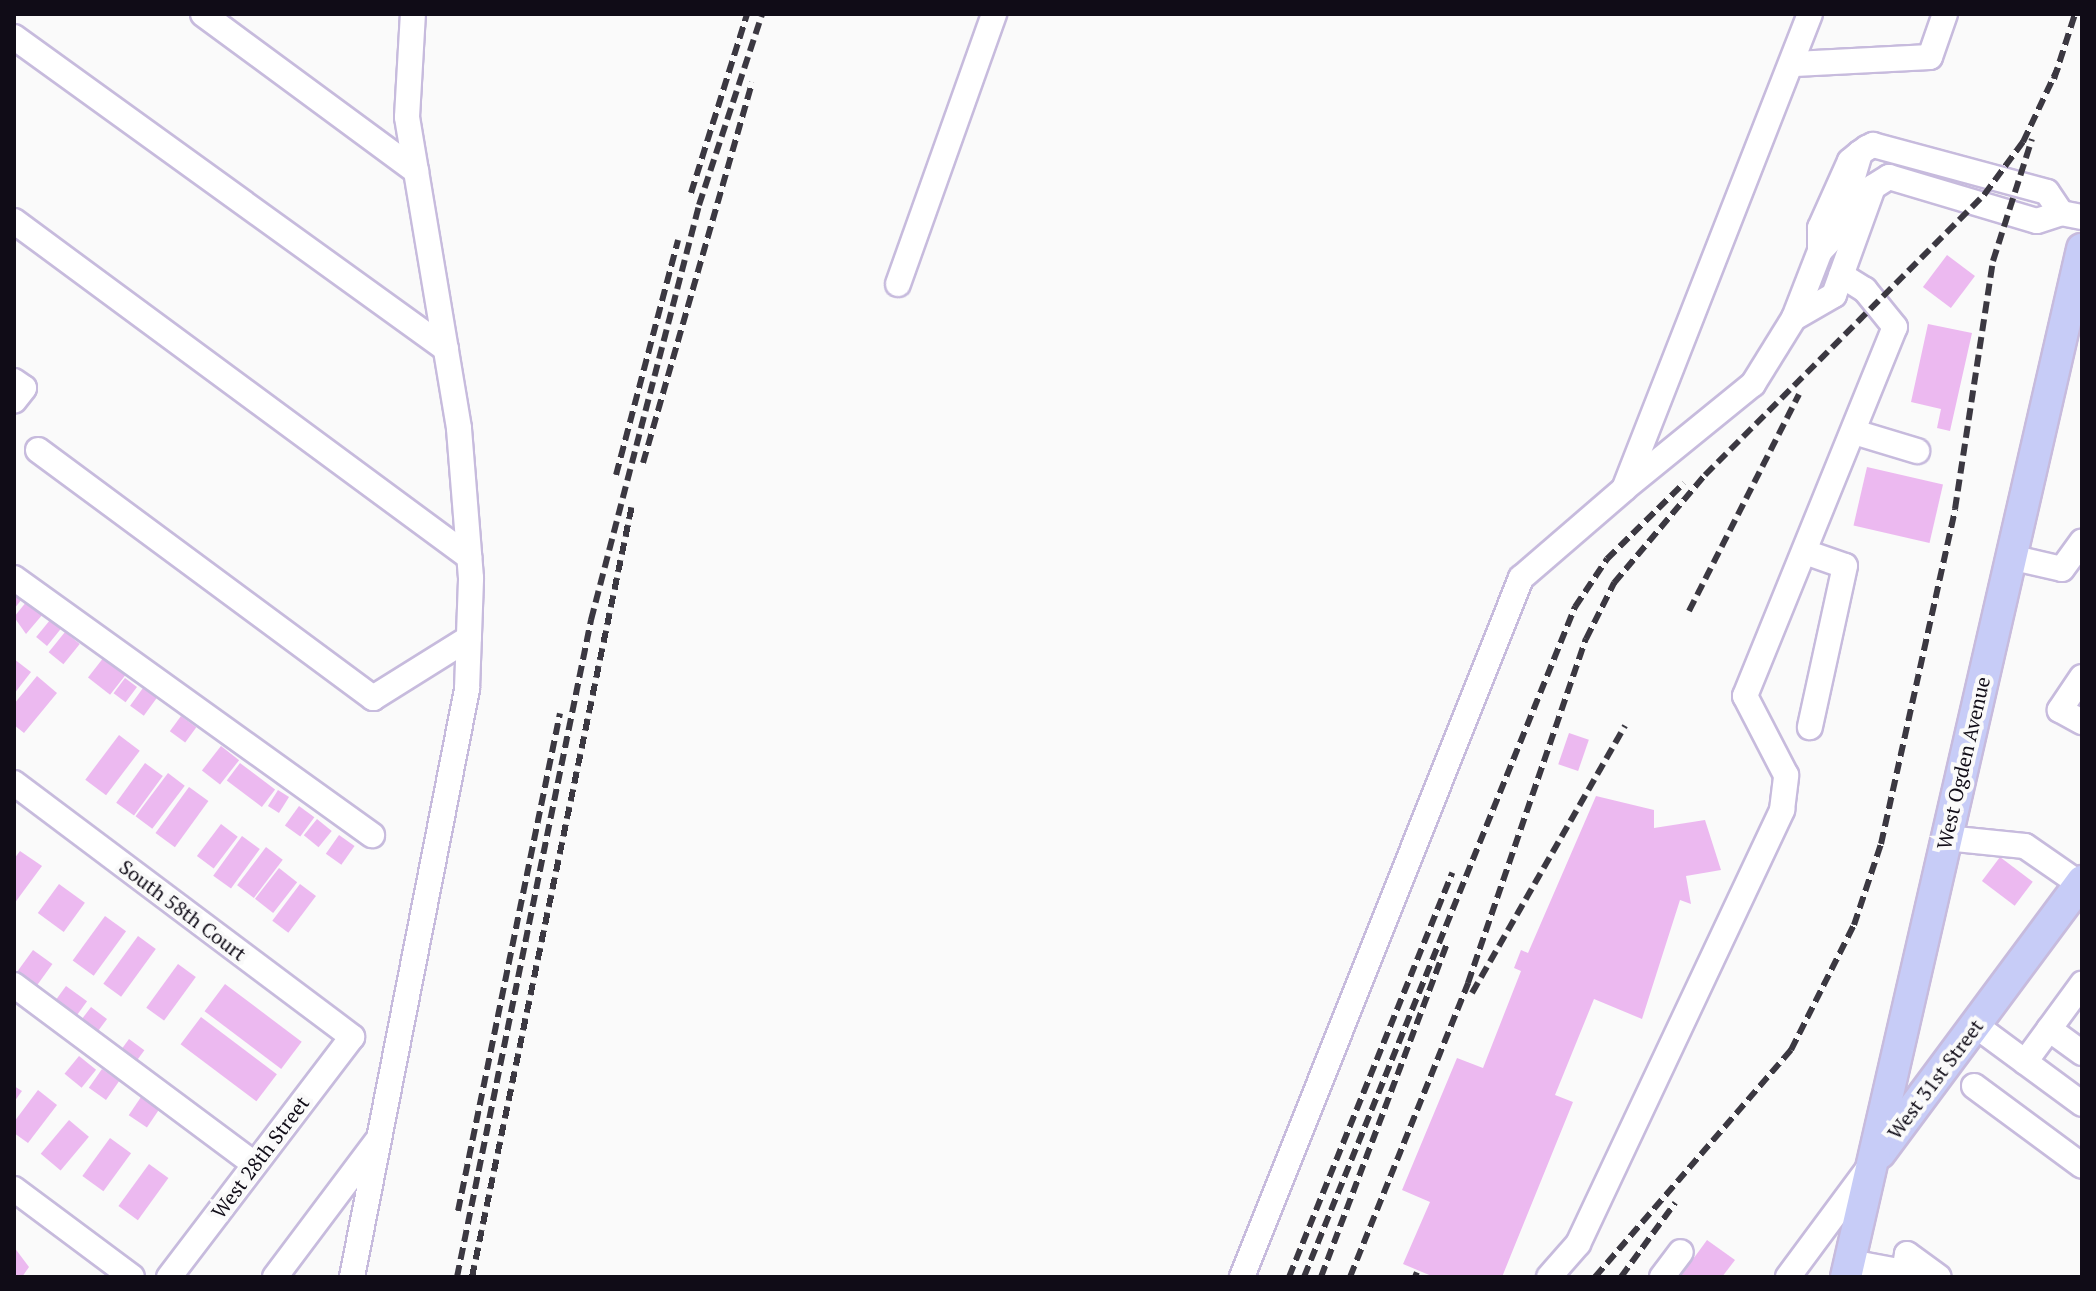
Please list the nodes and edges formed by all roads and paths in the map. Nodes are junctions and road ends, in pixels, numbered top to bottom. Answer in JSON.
{"nodes":[{"id":1,"x":203,"y":14,"type":"edge"},
{"id":2,"x":413,"y":14,"type":"edge"},
{"id":3,"x":994,"y":14,"type":"edge"},
{"id":4,"x":1810,"y":14,"type":"edge"},
{"id":5,"x":1945,"y":14,"type":"edge"},
{"id":6,"x":14,"y":37,"type":"edge"},
{"id":7,"x":1795,"y":64,"type":"junction"},
{"id":8,"x":416,"y":171,"type":"junction"},
{"id":9,"x":2072,"y":215,"type":"edge"},
{"id":10,"x":14,"y":221,"type":"edge"},
{"id":11,"x":2082,"y":249,"type":"edge"},
{"id":12,"x":1841,"y":275,"type":"junction"},
{"id":13,"x":898,"y":284,"type":"dead end"},
{"id":14,"x":2077,"y":300,"type":"edge"},
{"id":15,"x":1794,"y":318,"type":"junction"},
{"id":16,"x":446,"y":349,"type":"junction"},
{"id":17,"x":1854,"y":432,"type":"junction"},
{"id":18,"x":38,"y":450,"type":"dead end"},
{"id":19,"x":1917,"y":451,"type":"dead end"},
{"id":20,"x":1624,"y":489,"type":"junction"},
{"id":21,"x":2082,"y":541,"type":"edge"},
{"id":22,"x":1805,"y":552,"type":"junction"},
{"id":23,"x":469,"y":557,"type":"junction"},
{"id":24,"x":2010,"y":557,"type":"junction"},
{"id":25,"x":14,"y":578,"type":"edge"},
{"id":26,"x":469,"y":638,"type":"junction"},
{"id":27,"x":2082,"y":677,"type":"edge"},
{"id":28,"x":2082,"y":722,"type":"edge"},
{"id":29,"x":1810,"y":727,"type":"dead end"},
{"id":30,"x":14,"y":783,"type":"edge"},
{"id":31,"x":372,"y":835,"type":"dead end"},
{"id":32,"x":1946,"y":838,"type":"junction"},
{"id":33,"x":2081,"y":882,"type":"edge"},
{"id":34,"x":2082,"y":984,"type":"edge"},
{"id":35,"x":14,"y":985,"type":"edge"},
{"id":36,"x":1975,"y":1025,"type":"junction"},
{"id":37,"x":2049,"y":1029,"type":"junction"},
{"id":38,"x":352,"y":1037,"type":"joint"},
{"id":39,"x":2082,"y":1053,"type":"edge"},
{"id":40,"x":2025,"y":1062,"type":"junction"},
{"id":41,"x":1974,"y":1086,"type":"dead end"},
{"id":42,"x":2082,"y":1104,"type":"edge"},
{"id":43,"x":381,"y":1135,"type":"junction"},
{"id":44,"x":254,"y":1164,"type":"junction"},
{"id":45,"x":1872,"y":1164,"type":"junction"},
{"id":46,"x":2082,"y":1166,"type":"edge"},
{"id":47,"x":14,"y":1189,"type":"edge"},
{"id":48,"x":1681,"y":1252,"type":"dead end"},
{"id":49,"x":1848,"y":1270,"type":"edge"},
{"id":50,"x":1903,"y":1274,"type":"edge"},
{"id":51,"x":132,"y":1277,"type":"edge"},
{"id":52,"x":169,"y":1277,"type":"edge"},
{"id":53,"x":275,"y":1277,"type":"edge"},
{"id":54,"x":352,"y":1277,"type":"edge"},
{"id":55,"x":1242,"y":1277,"type":"edge"},
{"id":56,"x":1549,"y":1277,"type":"edge"},
{"id":57,"x":1662,"y":1277,"type":"edge"},
{"id":58,"x":1788,"y":1277,"type":"edge"},
{"id":59,"x":1939,"y":1277,"type":"edge"}],
"edges":[{"from":1,"to":8,"type":"street"},
{"from":2,"to":8,"type":"street"},
{"from":3,"to":13,"type":"street"},
{"from":4,"to":7,"type":"street"},
{"from":5,"to":7,"type":"street"},
{"from":6,"to":16,"type":"street"},
{"from":7,"to":20,"type":"street"},
{"from":8,"to":16,"type":"street"},
{"from":9,"to":12,"type":"street"},
{"from":9,"to":15,"type":"street"},
{"from":10,"to":23,"type":"street"},
{"from":11,"to":14,"type":"main road","name":"West Ogden Avenue"},
{"from":12,"to":15,"type":"street"},
{"from":12,"to":17,"type":"street"},
{"from":14,"to":24,"type":"main road","name":"West Ogden Avenue"},
{"from":15,"to":20,"type":"street"},
{"from":16,"to":23,"type":"street"},
{"from":17,"to":19,"type":"street"},
{"from":17,"to":22,"type":"street"},
{"from":18,"to":26,"type":"street"},
{"from":20,"to":55,"type":"street"},
{"from":21,"to":24,"type":"street"},
{"from":22,"to":29,"type":"street"},
{"from":22,"to":56,"type":"street"},
{"from":23,"to":26,"type":"street"},
{"from":24,"to":32,"type":"main road","name":"West Ogden Avenue"},
{"from":25,"to":31,"type":"street"},
{"from":26,"to":43,"type":"street"},
{"from":27,"to":28,"type":"street"},
{"from":30,"to":38,"type":"street","name":"South 58th Court"},
{"from":32,"to":33,"type":"street"},
{"from":32,"to":45,"type":"main road","name":"West Ogden Avenue"},
{"from":33,"to":36,"type":"main road","name":"West 31st Street"},
{"from":34,"to":37,"type":"street"},
{"from":35,"to":44,"type":"street"},
{"from":36,"to":40,"type":"street"},
{"from":36,"to":45,"type":"main road","name":"West 31st Street"},
{"from":37,"to":39,"type":"street"},
{"from":37,"to":40,"type":"street"},
{"from":38,"to":44,"type":"street","name":"West 28th Street"},
{"from":40,"to":42,"type":"street"},
{"from":41,"to":46,"type":"street"},
{"from":43,"to":53,"type":"street"},
{"from":43,"to":54,"type":"street"},
{"from":44,"to":52,"type":"street","name":"West 28th Street"},
{"from":45,"to":49,"type":"main road","name":"West Ogden Avenue"},
{"from":45,"to":58,"type":"street","name":"West 31st Street"},
{"from":47,"to":51,"type":"street"},
{"from":48,"to":57,"type":"street"},
{"from":49,"to":50,"type":"street"},
{"from":50,"to":59,"type":"street"}]}
